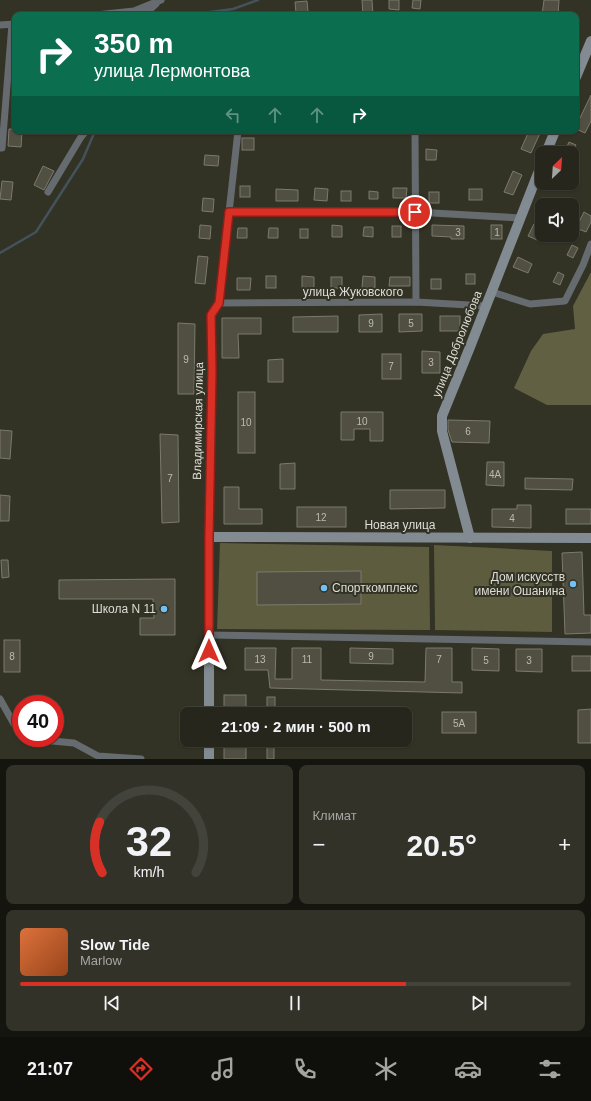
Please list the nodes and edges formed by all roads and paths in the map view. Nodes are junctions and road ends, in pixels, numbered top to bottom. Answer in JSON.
{"nodes":[{"id":1,"x":161,"y":0,"type":"edge"},
{"id":2,"x":124,"y":12,"type":"edge"},
{"id":3,"x":147,"y":12,"type":"edge"},
{"id":4,"x":12,"y":24,"type":"edge"},
{"id":5,"x":0,"y":26,"type":"edge"},
{"id":6,"x":591,"y":41,"type":"edge"},
{"id":7,"x":12,"y":43,"type":"edge"},
{"id":8,"x":579,"y":70,"type":"edge"},
{"id":9,"x":84,"y":134,"type":"edge"},
{"id":10,"x":238,"y":134,"type":"edge"},
{"id":11,"x":415,"y":134,"type":"edge"},
{"id":12,"x":554,"y":134,"type":"edge"},
{"id":13,"x":549,"y":146,"type":"edge"},
{"id":14,"x":1,"y":148,"type":"edge"},
{"id":15,"x":535,"y":181,"type":"edge"},
{"id":16,"x":48,"y":192,"type":"dead end"},
{"id":17,"x":229,"y":212,"type":"junction"},
{"id":18,"x":415,"y":212,"type":"junction"},
{"id":19,"x":521,"y":218,"type":"junction"},
{"id":20,"x":591,"y":244,"type":"edge"},
{"id":21,"x":492,"y":292,"type":"junction"},
{"id":22,"x":416,"y":302,"type":"junction"},
{"id":23,"x":219,"y":303,"type":"junction"},
{"id":24,"x":487,"y":306,"type":"junction"},
{"id":25,"x":209,"y":537,"type":"junction"},
{"id":26,"x":470,"y":538,"type":"junction"},
{"id":27,"x":591,"y":538,"type":"edge"},
{"id":28,"x":209,"y":635,"type":"junction"},
{"id":29,"x":591,"y":642,"type":"edge"},
{"id":30,"x":0,"y":699,"type":"edge"},
{"id":31,"x":209,"y":707,"type":"edge"},
{"id":32,"x":12,"y":720,"type":"edge"},
{"id":33,"x":64,"y":742,"type":"edge"},
{"id":34,"x":209,"y":747,"type":"edge"},
{"id":35,"x":141,"y":759,"type":"edge"},
{"id":36,"x":208,"y":759,"type":"edge"}],
"edges":[{"from":1,"to":2,"type":"street"},
{"from":1,"to":3,"type":"street"},
{"from":4,"to":5,"type":"street"},
{"from":6,"to":8,"type":"street"},
{"from":7,"to":14,"type":"street"},
{"from":9,"to":16,"type":"street"},
{"from":10,"to":17,"type":"street","name":"Владимирская улица"},
{"from":11,"to":18,"type":"street"},
{"from":12,"to":13,"type":"street"},
{"from":15,"to":19,"type":"street","name":"улица Добролюбова"},
{"from":17,"to":18,"type":"street"},
{"from":17,"to":23,"type":"street","name":"Владимирская улица"},
{"from":18,"to":19,"type":"street"},
{"from":18,"to":22,"type":"street"},
{"from":19,"to":21,"type":"street","name":"улица Добролюбова"},
{"from":20,"to":21,"type":"street"},
{"from":21,"to":24,"type":"street","name":"улица Добролюбова"},
{"from":22,"to":23,"type":"street","name":"улица Жуковского"},
{"from":22,"to":24,"type":"street","name":"улица Жуковского"},
{"from":23,"to":25,"type":"street","name":"Владимирская улица"},
{"from":24,"to":26,"type":"street","name":"улица Добролюбова"},
{"from":25,"to":26,"type":"street","name":"Новая улица"},
{"from":25,"to":28,"type":"street","name":"Владимирская улица"},
{"from":26,"to":27,"type":"street","name":"Новая улица"},
{"from":28,"to":29,"type":"street"},
{"from":28,"to":31,"type":"street","name":"Владимирская улица"},
{"from":30,"to":32,"type":"street"},
{"from":33,"to":35,"type":"street"},
{"from":34,"to":36,"type":"street"}]}
